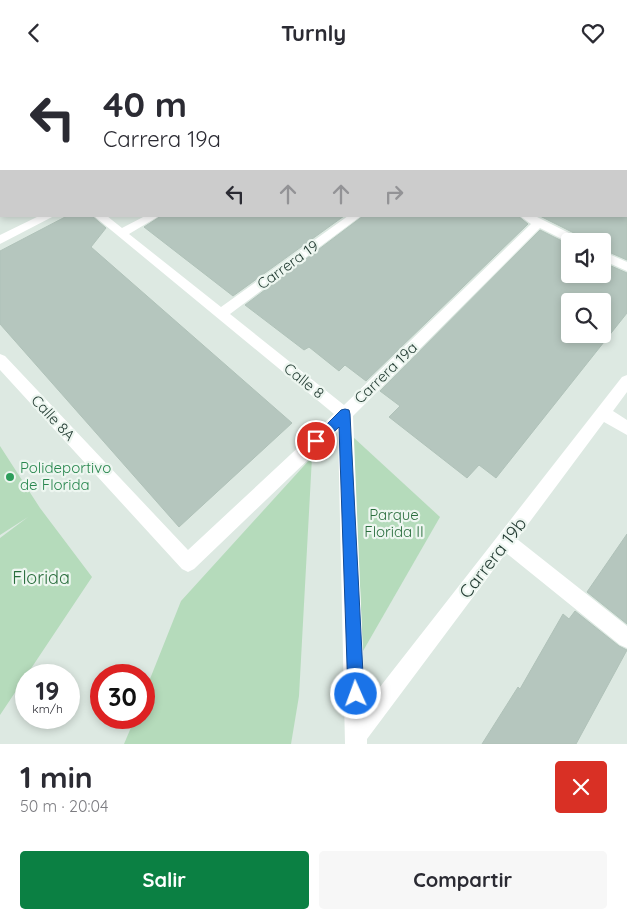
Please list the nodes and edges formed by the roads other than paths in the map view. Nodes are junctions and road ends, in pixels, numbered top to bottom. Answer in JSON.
{"nodes":[{"id":1,"x":46,"y":217,"type":"edge"},
{"id":2,"x":100,"y":217,"type":"edge"},
{"id":3,"x":152,"y":217,"type":"edge"},
{"id":4,"x":355,"y":217,"type":"edge"},
{"id":5,"x":527,"y":217,"type":"edge"},
{"id":6,"x":539,"y":223,"type":"junction"},
{"id":7,"x":121,"y":234,"type":"junction"},
{"id":8,"x":561,"y":234,"type":"edge"},
{"id":9,"x":0,"y":239,"type":"edge"},
{"id":10,"x":611,"y":259,"type":"edge"},
{"id":11,"x":627,"y":267,"type":"edge"},
{"id":12,"x":220,"y":314,"type":"junction"},
{"id":13,"x":0,"y":360,"type":"edge"},
{"id":14,"x":627,"y":381,"type":"edge"},
{"id":15,"x":345,"y":414,"type":"junction"},
{"id":16,"x":604,"y":414,"type":"junction"},
{"id":17,"x":627,"y":428,"type":"edge"},
{"id":18,"x":506,"y":542,"type":"junction"},
{"id":19,"x":188,"y":563,"type":"joint"},
{"id":20,"x":627,"y":638,"type":"edge"},
{"id":21,"x":360,"y":741,"type":"edge"}],
"edges":[{"from":1,"to":9,"type":"street"},
{"from":2,"to":7,"type":"street","name":"Calle 8"},
{"from":3,"to":7,"type":"street"},
{"from":4,"to":12,"type":"street","name":"Carrera 19"},
{"from":5,"to":6,"type":"street"},
{"from":6,"to":8,"type":"street"},
{"from":6,"to":15,"type":"street","name":"Carrera 19a"},
{"from":7,"to":12,"type":"street","name":"Calle 8"},
{"from":10,"to":11,"type":"street"},
{"from":12,"to":15,"type":"street","name":"Calle 8"},
{"from":13,"to":19,"type":"street","name":"Calle 8A"},
{"from":14,"to":16,"type":"street","name":"Carrera 19b"},
{"from":15,"to":19,"type":"street","name":"Carrera 19a"},
{"from":15,"to":21,"type":"street"},
{"from":16,"to":17,"type":"street"},
{"from":16,"to":18,"type":"street","name":"Carrera 19b"},
{"from":18,"to":20,"type":"street"},
{"from":18,"to":21,"type":"street","name":"Carrera 19b"}]}
